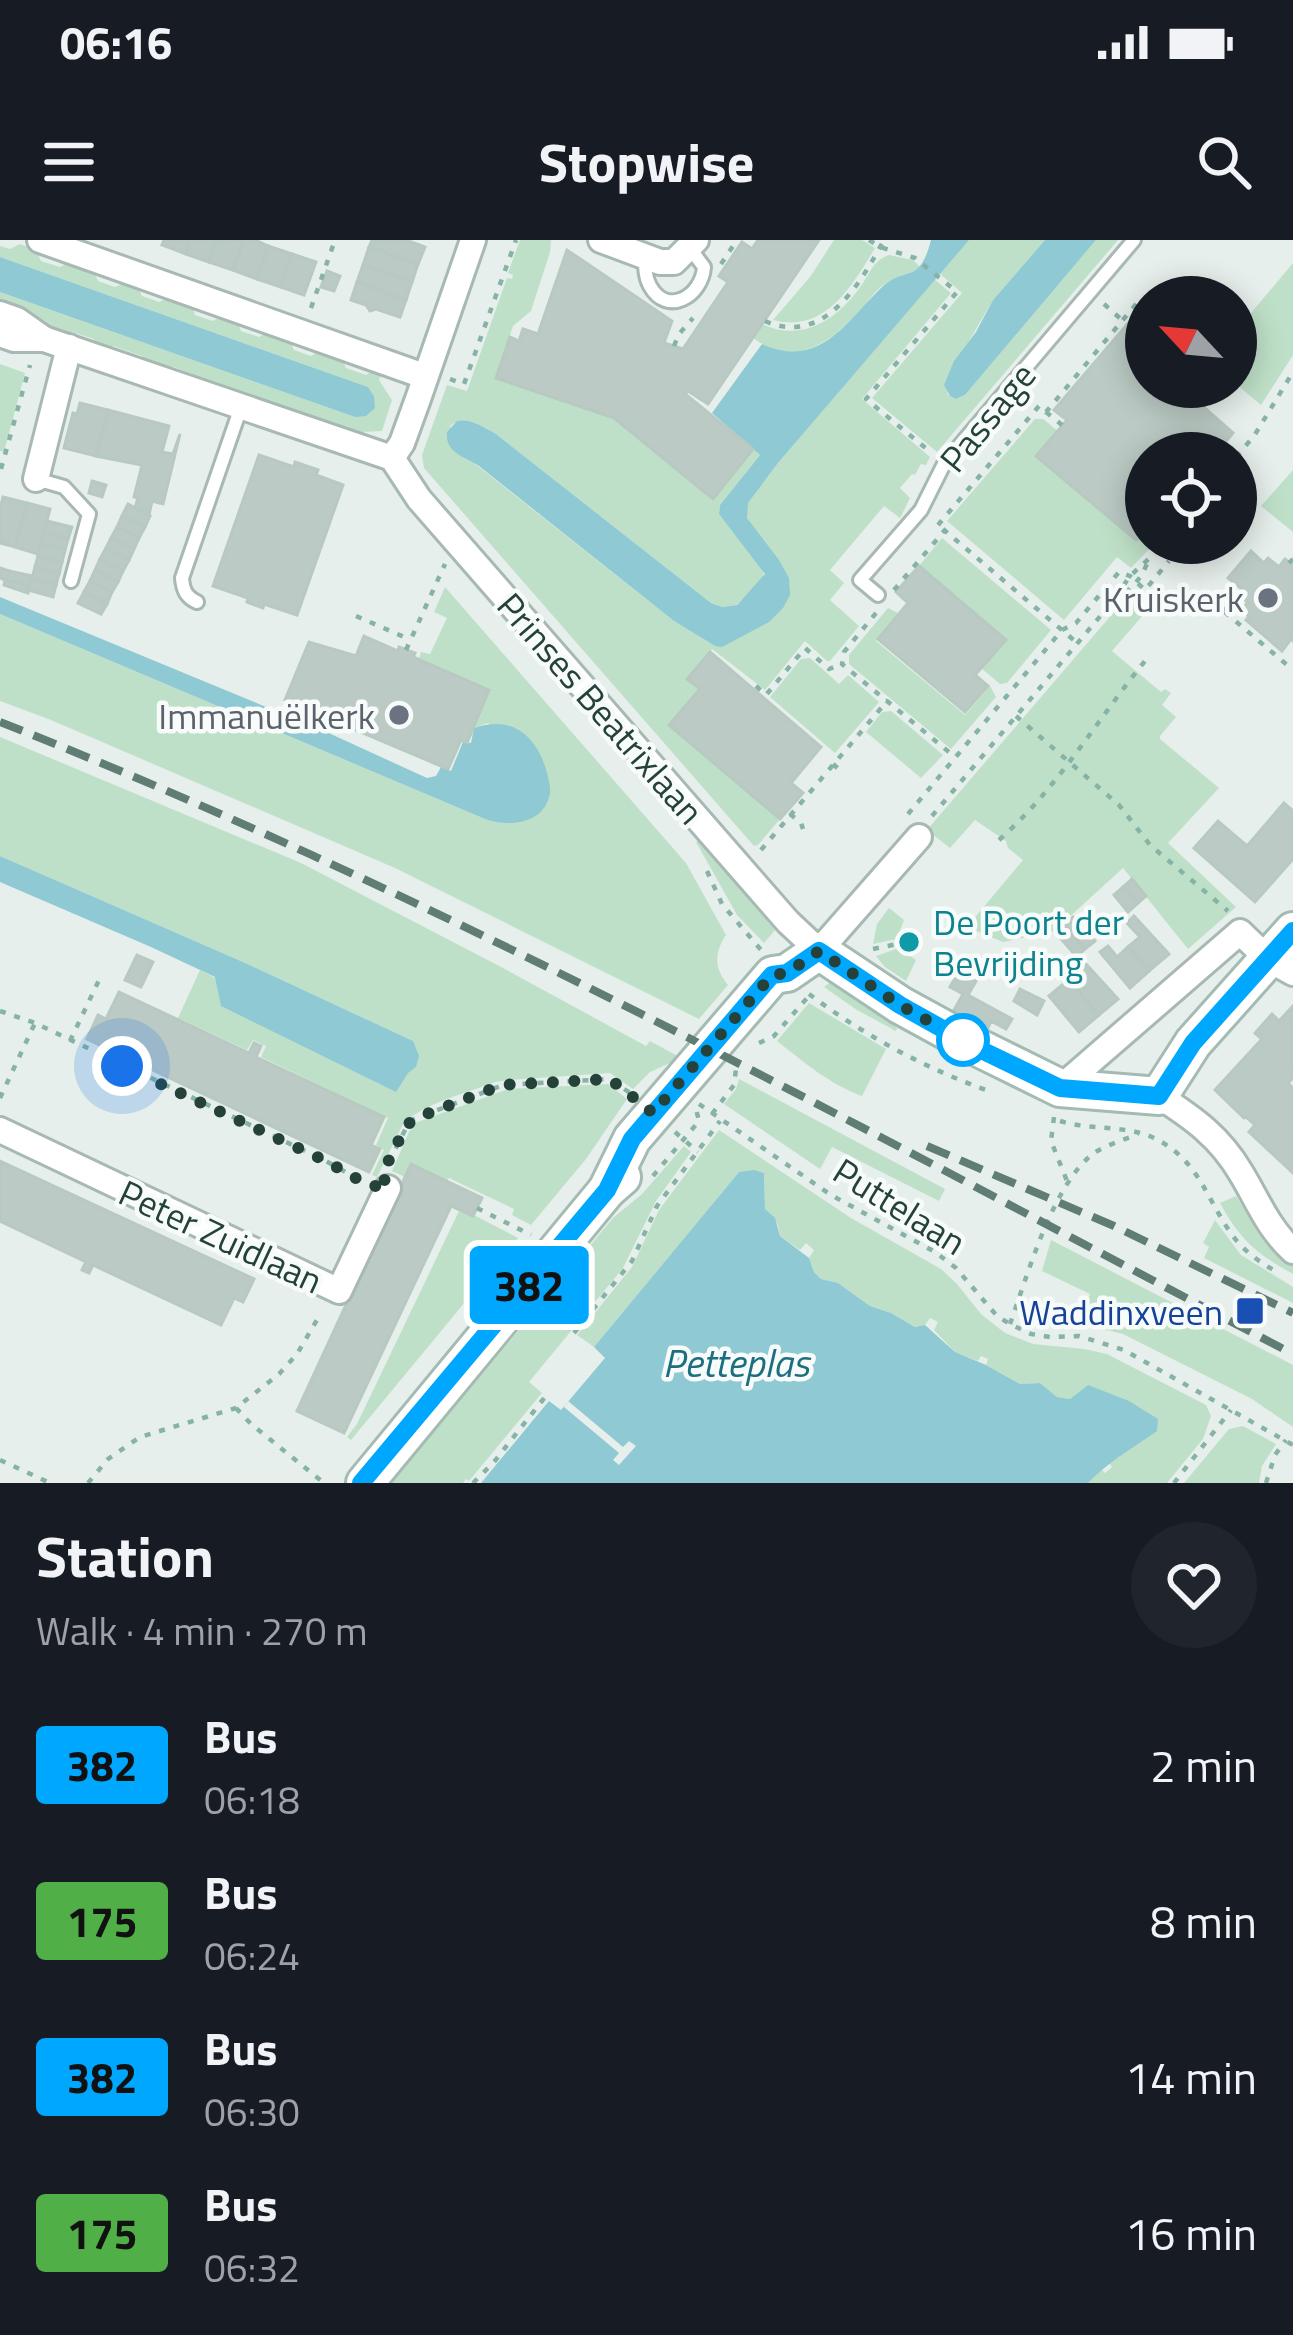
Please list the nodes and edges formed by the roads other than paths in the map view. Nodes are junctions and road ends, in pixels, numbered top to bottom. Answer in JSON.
{"nodes":[{"id":1,"x":40,"y":240,"type":"edge"},
{"id":2,"x":473,"y":240,"type":"edge"},
{"id":3,"x":601,"y":240,"type":"edge"},
{"id":4,"x":1134,"y":240,"type":"edge"},
{"id":5,"x":692,"y":244,"type":"edge"},
{"id":6,"x":645,"y":257,"type":"junction"},
{"id":7,"x":0,"y":314,"type":"edge"},
{"id":8,"x":0,"y":334,"type":"edge"},
{"id":9,"x":38,"y":347,"type":"junction"},
{"id":10,"x":69,"y":347,"type":"junction"},
{"id":11,"x":425,"y":373,"type":"junction"},
{"id":12,"x":241,"y":407,"type":"junction"},
{"id":13,"x":392,"y":458,"type":"junction"},
{"id":14,"x":36,"y":478,"type":"joint"},
{"id":15,"x":71,"y":581,"type":"dead end"},
{"id":16,"x":878,"y":595,"type":"dead end"},
{"id":17,"x":197,"y":602,"type":"dead end"},
{"id":18,"x":910,"y":829,"type":"road end"},
{"id":19,"x":1293,"y":931,"type":"edge"},
{"id":20,"x":825,"y":957,"type":"junction"},
{"id":21,"x":1281,"y":966,"type":"edge"},
{"id":22,"x":798,"y":984,"type":"junction"},
{"id":23,"x":1159,"y":1096,"type":"junction"},
{"id":24,"x":1057,"y":1103,"type":"junction"},
{"id":25,"x":661,"y":1120,"type":"junction"},
{"id":26,"x":0,"y":1130,"type":"edge"},
{"id":27,"x":388,"y":1188,"type":"road end"},
{"id":28,"x":1293,"y":1251,"type":"edge"},
{"id":29,"x":364,"y":1481,"type":"edge"}],
"edges":[{"from":1,"to":11,"type":"street"},
{"from":2,"to":11,"type":"street"},
{"from":3,"to":6,"type":"street"},
{"from":4,"to":16,"type":"lane","name":"Passage"},
{"from":5,"to":6,"type":"street"},
{"from":5,"to":6,"type":"lane"},
{"from":7,"to":9,"type":"street"},
{"from":8,"to":9,"type":"street"},
{"from":9,"to":10,"type":"street"},
{"from":10,"to":12,"type":"street"},
{"from":10,"to":14,"type":"street"},
{"from":11,"to":13,"type":"street"},
{"from":12,"to":13,"type":"street"},
{"from":12,"to":17,"type":"lane"},
{"from":13,"to":20,"type":"street","name":"Prinses Beatrixlaan"},
{"from":14,"to":15,"type":"lane"},
{"from":18,"to":20,"type":"street"},
{"from":19,"to":21,"type":"street"},
{"from":20,"to":22,"type":"street"},
{"from":20,"to":24,"type":"street"},
{"from":21,"to":23,"type":"street"},
{"from":21,"to":24,"type":"street"},
{"from":22,"to":25,"type":"street"},
{"from":22,"to":25,"type":"street"},
{"from":23,"to":24,"type":"street"},
{"from":23,"to":28,"type":"street"},
{"from":25,"to":29,"type":"street"},
{"from":26,"to":27,"type":"street","name":"Peter Zuidlaan"}]}
